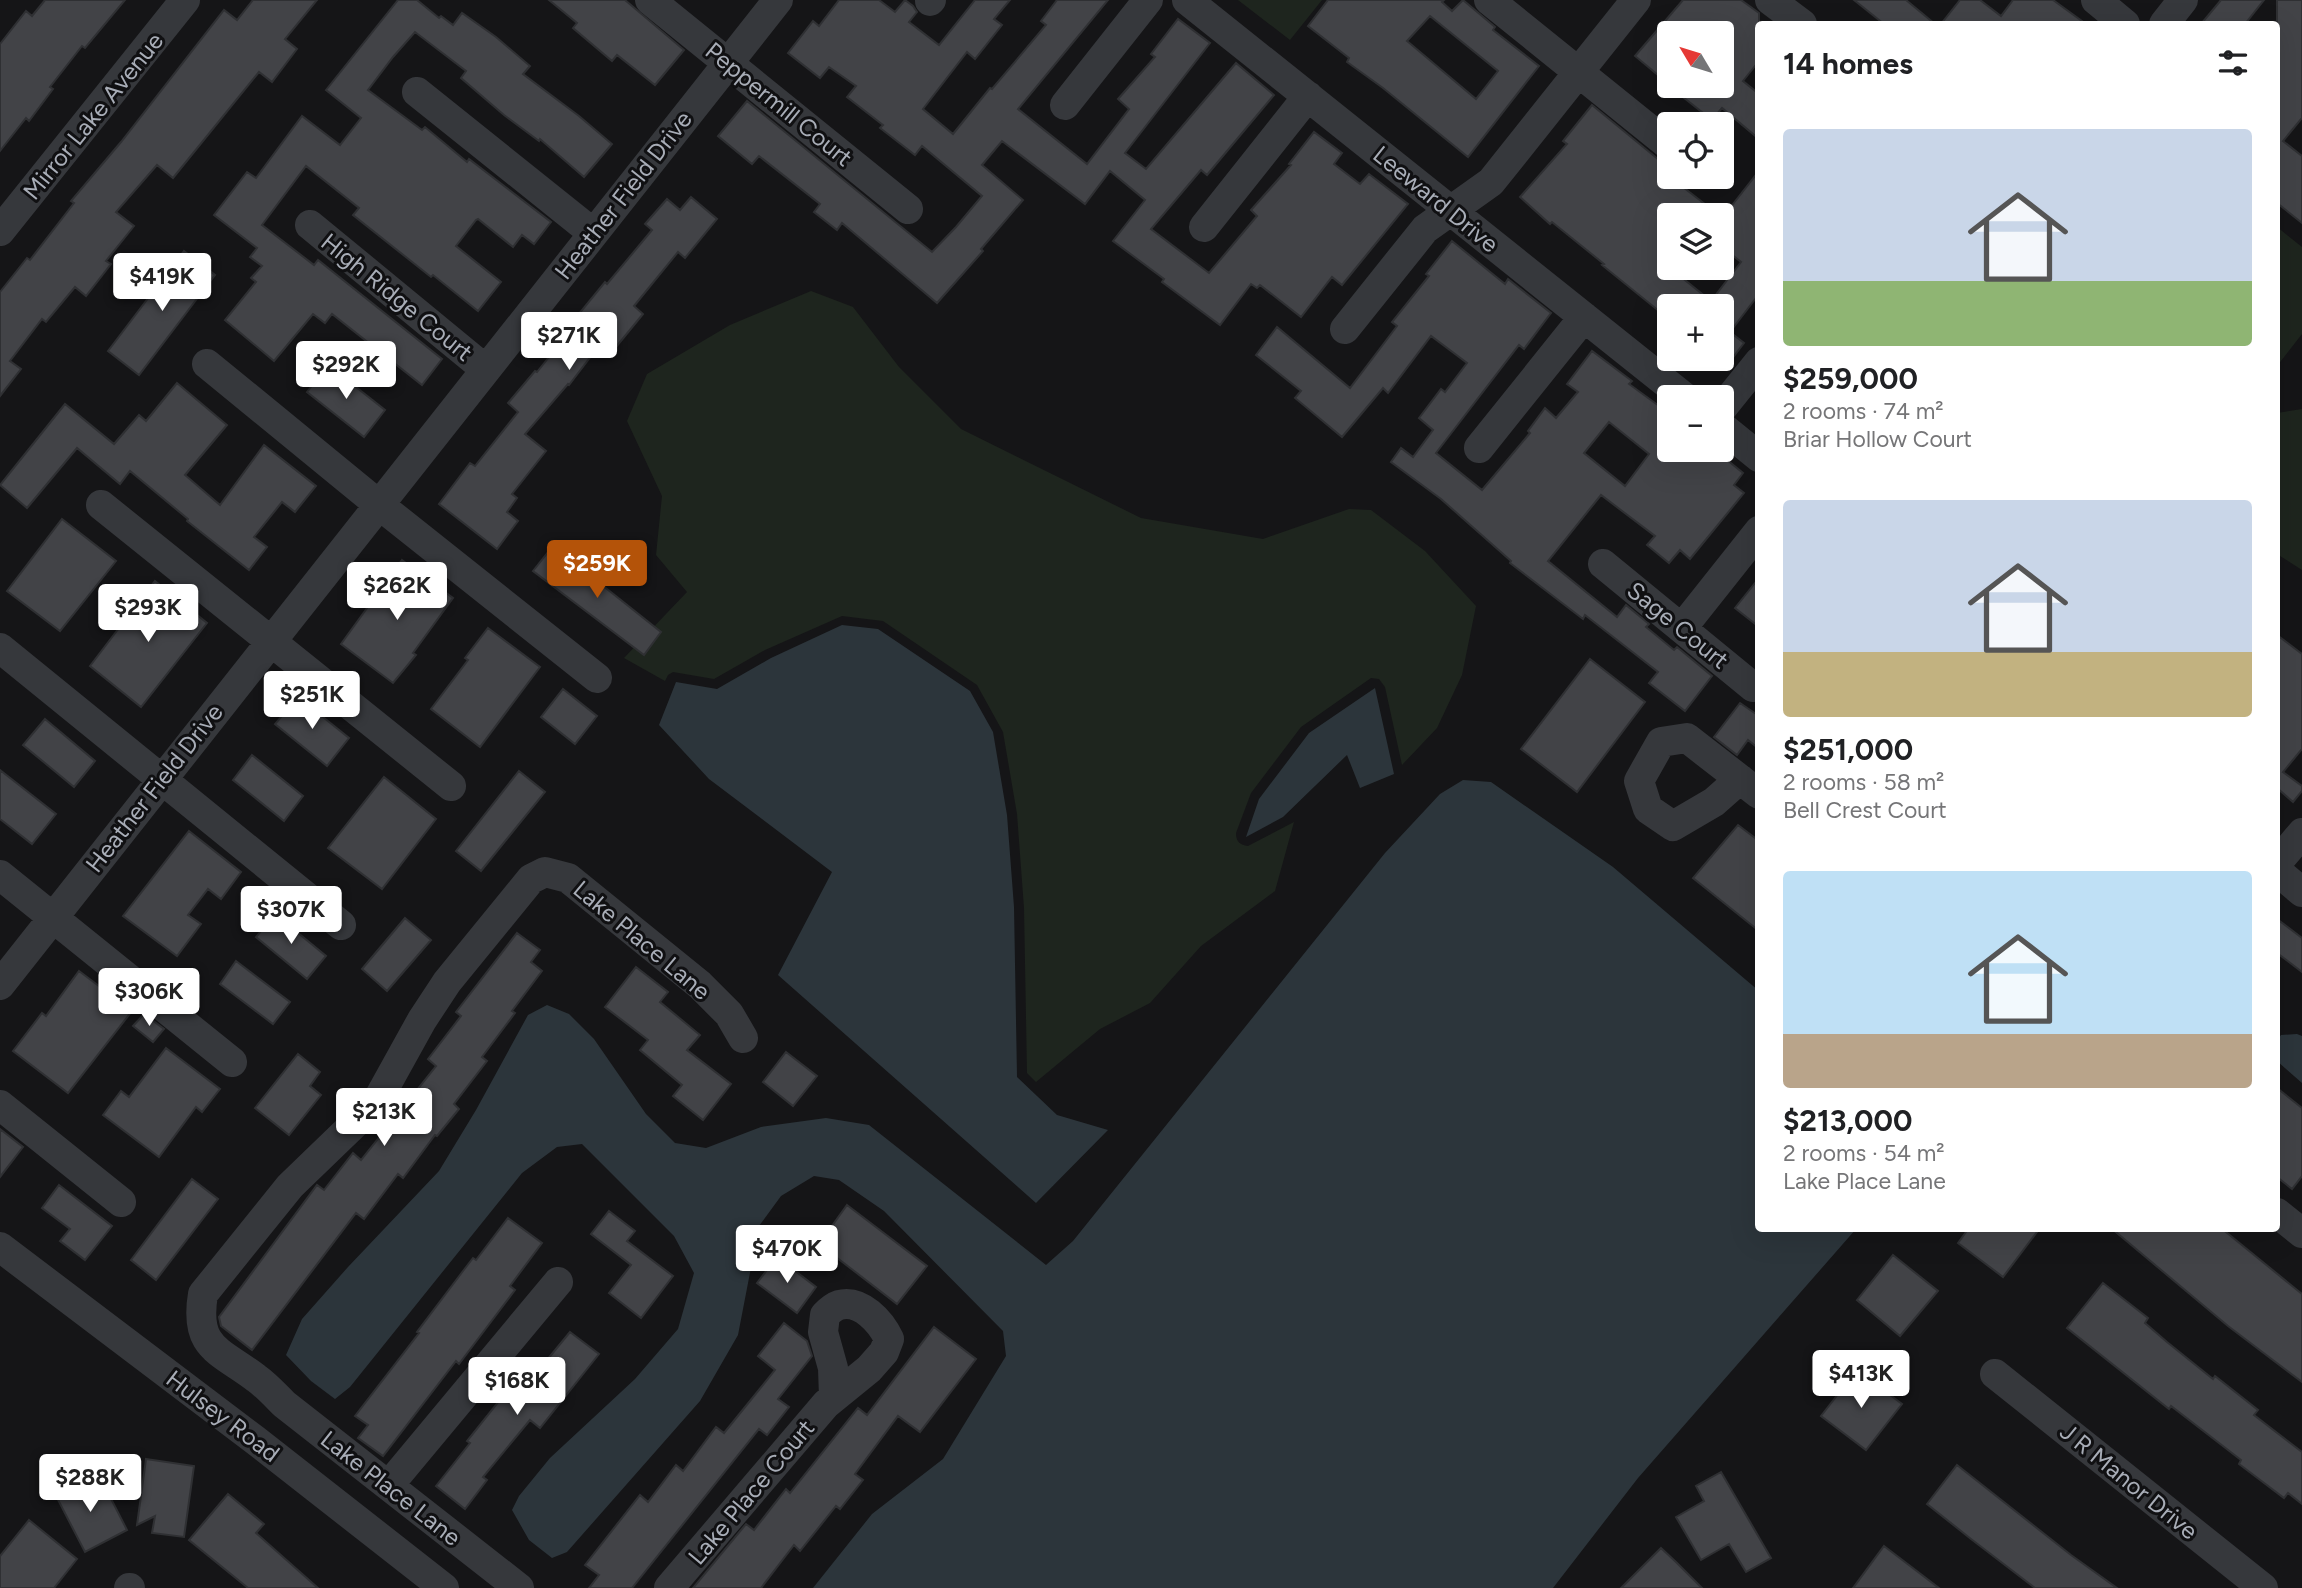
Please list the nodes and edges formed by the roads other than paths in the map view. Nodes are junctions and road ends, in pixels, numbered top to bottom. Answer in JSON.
{"nodes":[{"id":1,"x":185,"y":0,"type":"edge"},
{"id":2,"x":650,"y":0,"type":"edge"},
{"id":3,"x":778,"y":0,"type":"edge"},
{"id":4,"x":1148,"y":0,"type":"edge"},
{"id":5,"x":1187,"y":0,"type":"edge"},
{"id":6,"x":1489,"y":0,"type":"edge"},
{"id":7,"x":1636,"y":0,"type":"edge"},
{"id":8,"x":1770,"y":0,"type":"edge"},
{"id":9,"x":2096,"y":0,"type":"edge"},
{"id":10,"x":2183,"y":0,"type":"edge"},
{"id":11,"x":1797,"y":21,"type":"edge"},
{"id":12,"x":2121,"y":21,"type":"edge"},
{"id":13,"x":2166,"y":21,"type":"edge"},
{"id":14,"x":729,"y":62,"type":"junction"},
{"id":15,"x":1579,"y":72,"type":"junction"},
{"id":16,"x":417,"y":92,"type":"dead end"},
{"id":17,"x":1308,"y":96,"type":"junction"},
{"id":18,"x":1065,"y":105,"type":"dead end"},
{"id":19,"x":1657,"y":135,"type":"edge"},
{"id":20,"x":908,"y":209,"type":"dead end"},
{"id":21,"x":1451,"y":212,"type":"junction"},
{"id":22,"x":310,"y":225,"type":"dead end"},
{"id":23,"x":1204,"y":227,"type":"dead end"},
{"id":24,"x":0,"y":231,"type":"edge"},
{"id":25,"x":593,"y":233,"type":"junction"},
{"id":26,"x":1584,"y":317,"type":"junction"},
{"id":27,"x":1345,"y":330,"type":"dead end"},
{"id":28,"x":207,"y":363,"type":"dead end"},
{"id":29,"x":1755,"y":367,"type":"edge"},
{"id":30,"x":485,"y":369,"type":"junction"},
{"id":31,"x":1669,"y":385,"type":"edge"},
{"id":32,"x":1734,"y":393,"type":"edge"},
{"id":33,"x":1734,"y":437,"type":"edge"},
{"id":34,"x":1479,"y":448,"type":"dead end"},
{"id":35,"x":1755,"y":454,"type":"edge"},
{"id":36,"x":378,"y":504,"type":"junction"},
{"id":37,"x":101,"y":505,"type":"dead end"},
{"id":38,"x":1755,"y":536,"type":"edge"},
{"id":39,"x":1603,"y":564,"type":"dead end"},
{"id":40,"x":1682,"y":628,"type":"junction"},
{"id":41,"x":270,"y":641,"type":"junction"},
{"id":42,"x":0,"y":648,"type":"edge"},
{"id":43,"x":597,"y":678,"type":"dead end"},
{"id":44,"x":1753,"y":687,"type":"dead end"},
{"id":45,"x":161,"y":780,"type":"junction"},
{"id":46,"x":451,"y":786,"type":"dead end"},
{"id":47,"x":2302,"y":833,"type":"edge"},
{"id":48,"x":2280,"y":859,"type":"edge"},
{"id":49,"x":2280,"y":874,"type":"edge"},
{"id":50,"x":0,"y":875,"type":"edge"},
{"id":51,"x":2302,"y":892,"type":"edge"},
{"id":52,"x":52,"y":918,"type":"junction"},
{"id":53,"x":341,"y":925,"type":"dead end"},
{"id":54,"x":0,"y":985,"type":"edge"},
{"id":55,"x":743,"y":1038,"type":"dead end"},
{"id":56,"x":232,"y":1062,"type":"dead end"},
{"id":57,"x":0,"y":1105,"type":"edge"},
{"id":58,"x":121,"y":1202,"type":"dead end"},
{"id":59,"x":2280,"y":1215,"type":"edge"},
{"id":60,"x":2302,"y":1233,"type":"edge"},
{"id":61,"x":0,"y":1247,"type":"edge"},
{"id":62,"x":558,"y":1282,"type":"dead end"},
{"id":63,"x":1995,"y":1374,"type":"dead end"},
{"id":64,"x":834,"y":1397,"type":"dead end"},
{"id":65,"x":284,"y":1404,"type":"junction"},
{"id":66,"x":255,"y":1440,"type":"junction"},
{"id":67,"x":390,"y":1485,"type":"junction"},
{"id":68,"x":501,"y":1583,"type":"edge"},
{"id":69,"x":444,"y":1588,"type":"edge"},
{"id":70,"x":669,"y":1588,"type":"edge"},
{"id":71,"x":2263,"y":1588,"type":"edge"}],
"edges":[{"from":1,"to":24,"type":"street","name":"Mirror Lake Avenue"},
{"from":2,"to":14,"type":"street","name":"Peppermill Court"},
{"from":3,"to":14,"type":"street","name":"Heather Field Drive"},
{"from":4,"to":18,"type":"street"},
{"from":5,"to":17,"type":"street","name":"Leeward Drive"},
{"from":6,"to":15,"type":"street"},
{"from":7,"to":15,"type":"street"},
{"from":8,"to":11,"type":"street"},
{"from":9,"to":12,"type":"street"},
{"from":10,"to":13,"type":"street"},
{"from":14,"to":20,"type":"street","name":"Peppermill Court"},
{"from":14,"to":25,"type":"street","name":"Heather Field Drive"},
{"from":15,"to":19,"type":"street"},
{"from":15,"to":21,"type":"street"},
{"from":16,"to":25,"type":"street"},
{"from":17,"to":21,"type":"street","name":"Leeward Drive"},
{"from":17,"to":23,"type":"street"},
{"from":21,"to":26,"type":"street","name":"Leeward Drive"},
{"from":21,"to":27,"type":"street"},
{"from":22,"to":30,"type":"street","name":"High Ridge Court"},
{"from":25,"to":30,"type":"street","name":"Heather Field Drive"},
{"from":26,"to":31,"type":"street","name":"Leeward Drive"},
{"from":26,"to":34,"type":"street"},
{"from":28,"to":36,"type":"street"},
{"from":29,"to":32,"type":"street"},
{"from":30,"to":36,"type":"street","name":"Heather Field Drive"},
{"from":33,"to":35,"type":"street"},
{"from":36,"to":41,"type":"street","name":"Heather Field Drive"},
{"from":36,"to":43,"type":"street"},
{"from":37,"to":41,"type":"street"},
{"from":38,"to":40,"type":"street"},
{"from":39,"to":40,"type":"street","name":"Sage Court"},
{"from":40,"to":44,"type":"street","name":"Sage Court"},
{"from":41,"to":45,"type":"street","name":"Heather Field Drive"},
{"from":41,"to":46,"type":"street"},
{"from":42,"to":45,"type":"street"},
{"from":45,"to":52,"type":"street","name":"Heather Field Drive"},
{"from":45,"to":53,"type":"street"},
{"from":47,"to":48,"type":"street"},
{"from":49,"to":51,"type":"street"},
{"from":50,"to":52,"type":"street"},
{"from":52,"to":54,"type":"street","name":"Heather Field Drive"},
{"from":52,"to":56,"type":"street"},
{"from":55,"to":65,"type":"street","name":"Lake Place Lane"},
{"from":57,"to":58,"type":"street"},
{"from":59,"to":60,"type":"street"},
{"from":61,"to":66,"type":"street","name":"Hulsey Road"},
{"from":62,"to":67,"type":"street"},
{"from":63,"to":71,"type":"street","name":"J R Manor Drive"},
{"from":64,"to":70,"type":"street","name":"Lake Place Court"},
{"from":65,"to":66,"type":"street"},
{"from":65,"to":67,"type":"street","name":"Lake Place Lane"},
{"from":66,"to":69,"type":"street","name":"Hulsey Road"},
{"from":67,"to":68,"type":"street","name":"Lake Place Lane"}]}
